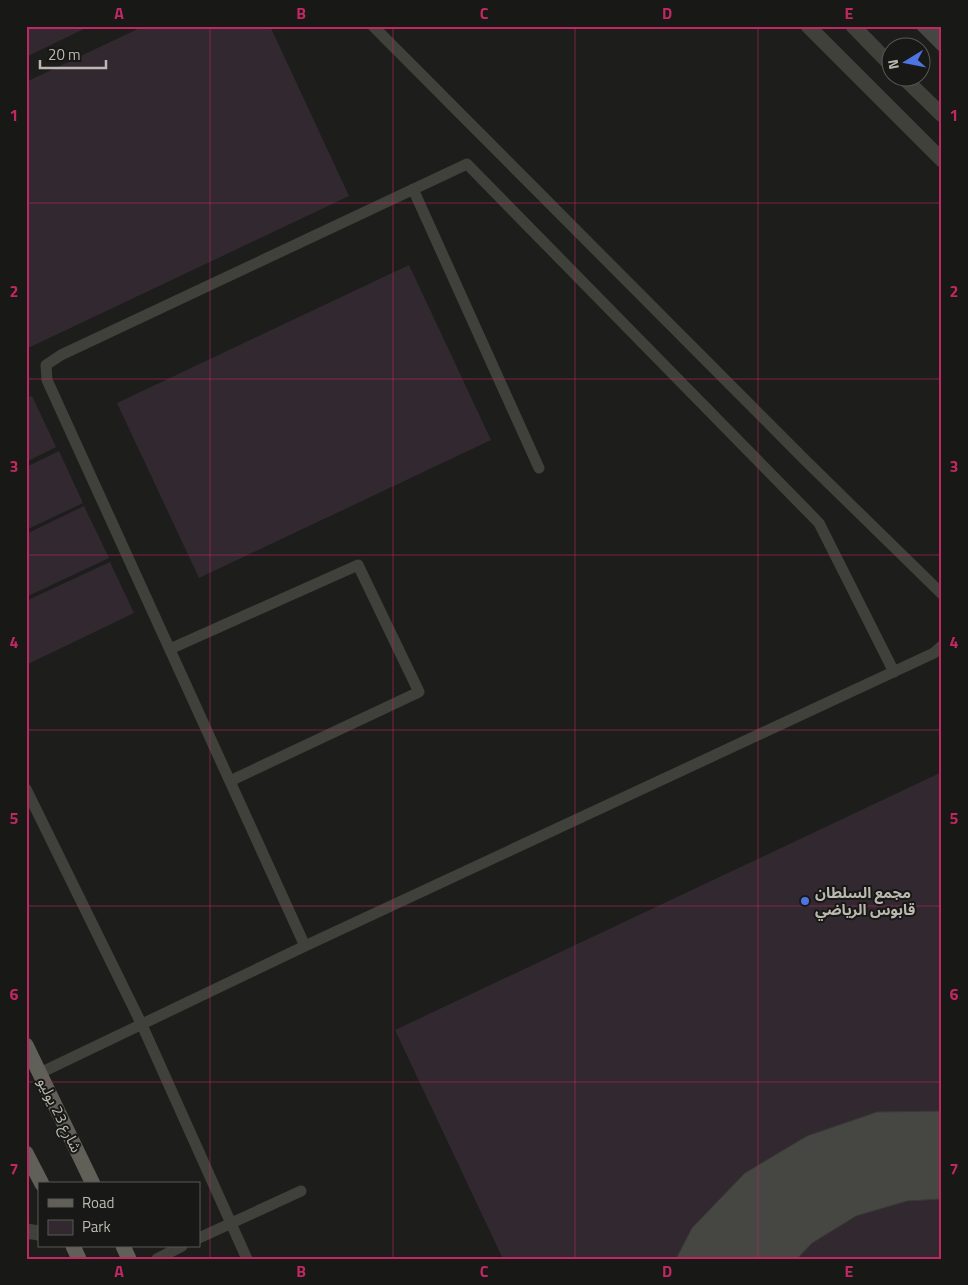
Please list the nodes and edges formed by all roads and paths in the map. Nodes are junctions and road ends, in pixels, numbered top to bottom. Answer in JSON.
{"nodes":[{"id":1,"x":373,"y":26,"type":"edge"},
{"id":2,"x":808,"y":26,"type":"edge"},
{"id":3,"x":853,"y":26,"type":"edge"},
{"id":4,"x":880,"y":54,"type":"edge"},
{"id":5,"x":914,"y":88,"type":"edge"},
{"id":6,"x":942,"y":115,"type":"edge"},
{"id":7,"x":942,"y":160,"type":"edge"},
{"id":8,"x":413,"y":189,"type":"junction"},
{"id":9,"x":539,"y":468,"type":"dead end"},
{"id":10,"x":942,"y":594,"type":"edge"},
{"id":11,"x":170,"y":649,"type":"junction"},
{"id":12,"x":939,"y":653,"type":"edge"},
{"id":13,"x":894,"y":672,"type":"junction"},
{"id":14,"x":230,"y":781,"type":"junction"},
{"id":15,"x":26,"y":789,"type":"edge"},
{"id":16,"x":305,"y":946,"type":"junction"},
{"id":17,"x":142,"y":1025,"type":"junction"},
{"id":18,"x":26,"y":1046,"type":"edge"},
{"id":19,"x":40,"y":1074,"type":"junction"},
{"id":20,"x":26,"y":1153,"type":"edge"},
{"id":21,"x":41,"y":1182,"type":"edge"},
{"id":22,"x":92,"y":1182,"type":"edge"},
{"id":23,"x":301,"y":1191,"type":"dead end"},
{"id":24,"x":230,"y":1223,"type":"junction"},
{"id":25,"x":200,"y":1238,"type":"edge"},
{"id":26,"x":178,"y":1248,"type":"edge"},
{"id":27,"x":157,"y":1259,"type":"edge"},
{"id":28,"x":247,"y":1259,"type":"edge"}],
"edges":[{"from":1,"to":10,"type":"lane"},
{"from":2,"to":7,"type":"street"},
{"from":3,"to":4,"type":"street"},
{"from":5,"to":6,"type":"street"},
{"from":8,"to":9,"type":"lane"},
{"from":8,"to":11,"type":"lane"},
{"from":8,"to":13,"type":"lane"},
{"from":11,"to":14,"type":"lane"},
{"from":11,"to":14,"type":"lane"},
{"from":12,"to":13,"type":"lane"},
{"from":13,"to":16,"type":"lane"},
{"from":14,"to":16,"type":"lane"},
{"from":15,"to":17,"type":"lane"},
{"from":16,"to":17,"type":"lane"},
{"from":17,"to":19,"type":"lane"},
{"from":17,"to":24,"type":"lane"},
{"from":18,"to":19,"type":"main road","name":"شارع 23 يوليو"},
{"from":19,"to":22,"type":"main road","name":"شارع 23 يوليو"},
{"from":20,"to":21,"type":"main road"},
{"from":23,"to":24,"type":"lane"},
{"from":24,"to":25,"type":"lane"},
{"from":24,"to":28,"type":"lane"},
{"from":26,"to":27,"type":"lane"}]}
